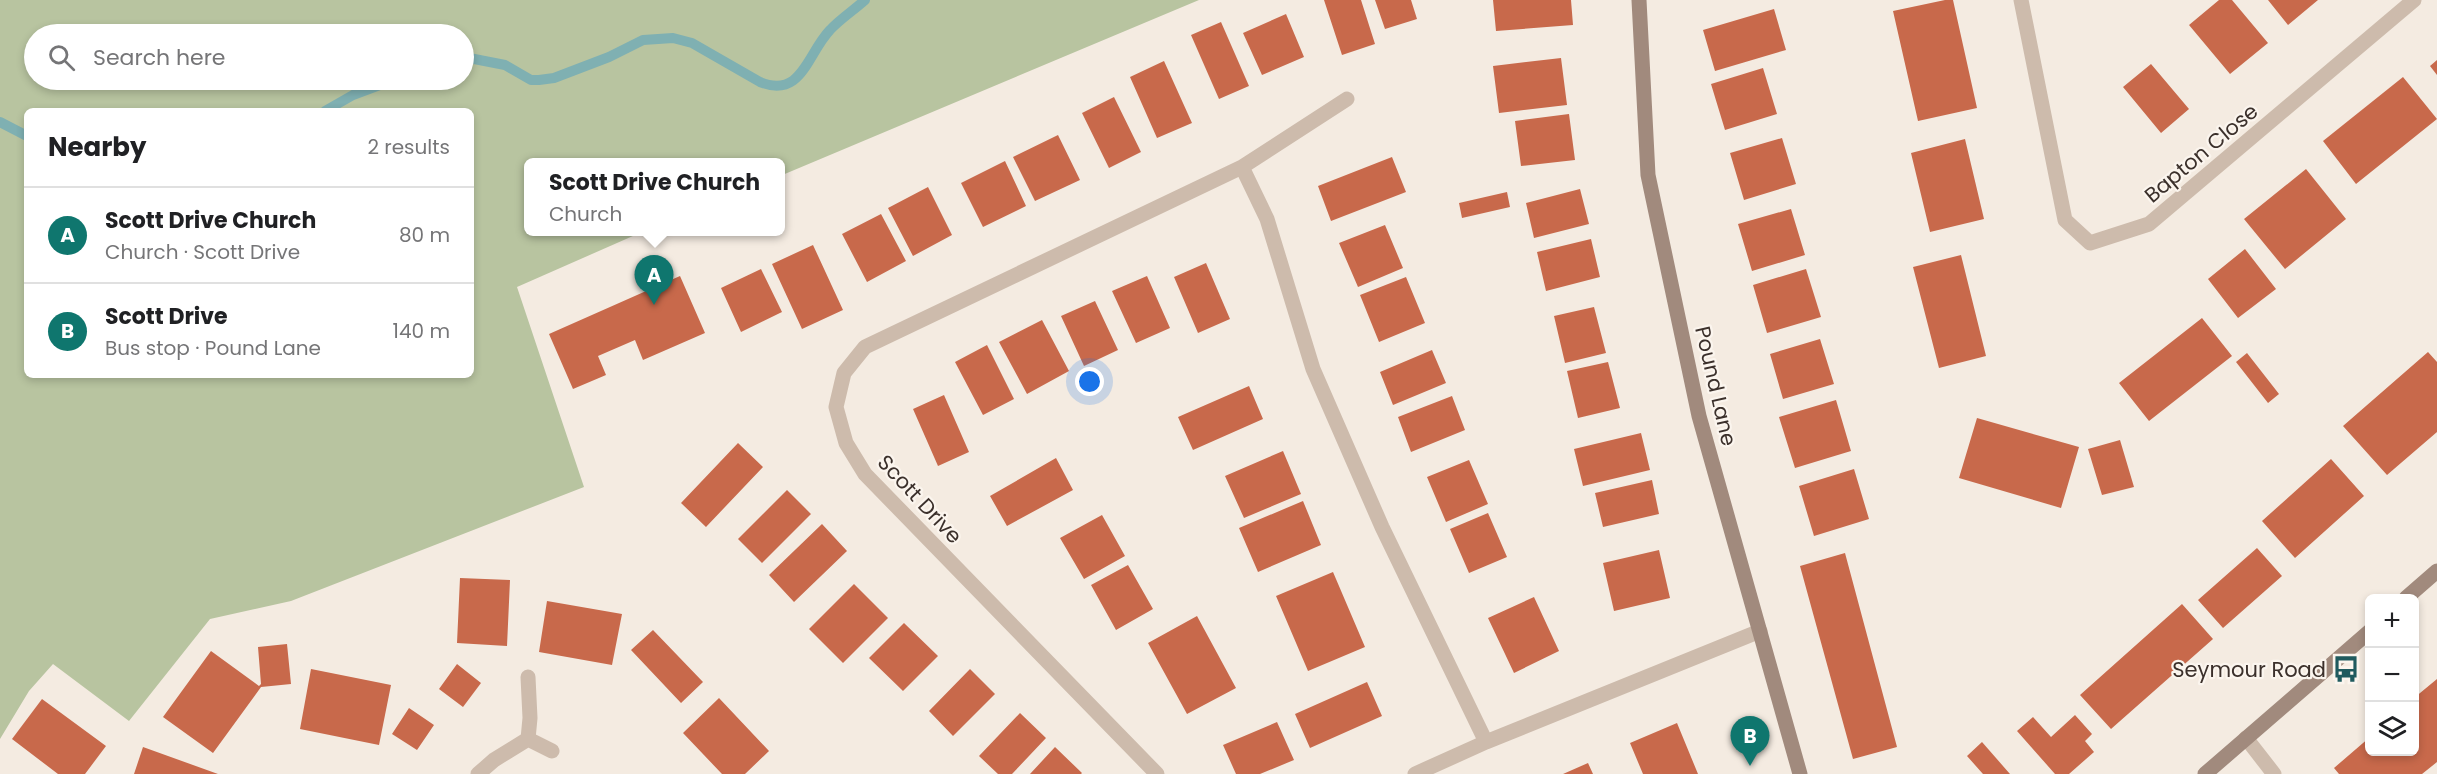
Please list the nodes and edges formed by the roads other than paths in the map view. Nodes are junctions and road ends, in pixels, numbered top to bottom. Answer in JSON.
{"nodes":[{"id":1,"x":1639,"y":0,"type":"edge"},
{"id":2,"x":2021,"y":0,"type":"edge"},
{"id":3,"x":2414,"y":0,"type":"edge"},
{"id":4,"x":1347,"y":99,"type":"dead end"},
{"id":5,"x":1242,"y":168,"type":"junction"},
{"id":6,"x":2437,"y":571,"type":"edge"},
{"id":7,"x":2411,"y":594,"type":"edge"},
{"id":8,"x":1760,"y":631,"type":"junction"},
{"id":9,"x":2365,"y":635,"type":"edge"},
{"id":10,"x":528,"y":678,"type":"dead end"},
{"id":11,"x":2246,"y":738,"type":"junction"},
{"id":12,"x":528,"y":739,"type":"junction"},
{"id":13,"x":1486,"y":741,"type":"junction"},
{"id":14,"x":552,"y":751,"type":"dead end"},
{"id":15,"x":478,"y":774,"type":"edge"},
{"id":16,"x":1157,"y":774,"type":"edge"},
{"id":17,"x":1416,"y":774,"type":"edge"},
{"id":18,"x":1800,"y":774,"type":"edge"},
{"id":19,"x":2205,"y":774,"type":"edge"},
{"id":20,"x":2274,"y":774,"type":"edge"}],
"edges":[{"from":1,"to":8,"type":"street","name":"Pound Lane"},
{"from":2,"to":3,"type":"street","name":"Bapton Close"},
{"from":4,"to":5,"type":"street","name":"Scott Drive"},
{"from":5,"to":13,"type":"street"},
{"from":5,"to":16,"type":"street","name":"Scott Drive"},
{"from":6,"to":7,"type":"street"},
{"from":8,"to":13,"type":"street"},
{"from":8,"to":18,"type":"street","name":"Pound Lane"},
{"from":9,"to":11,"type":"street"},
{"from":10,"to":12,"type":"street"},
{"from":11,"to":19,"type":"street"},
{"from":11,"to":20,"type":"street"},
{"from":12,"to":14,"type":"street"},
{"from":12,"to":15,"type":"street"},
{"from":13,"to":17,"type":"street"}]}
